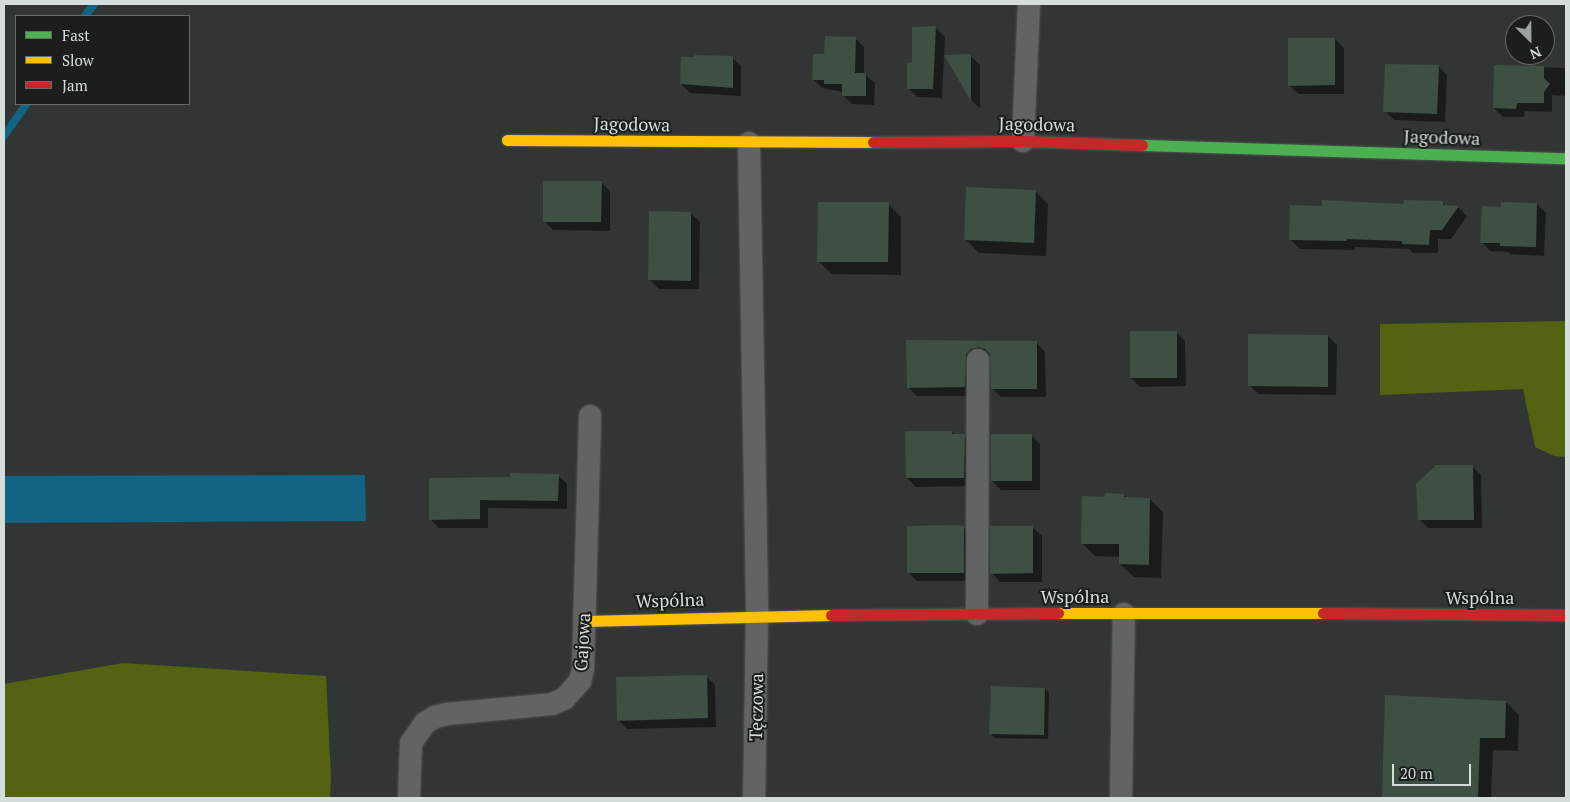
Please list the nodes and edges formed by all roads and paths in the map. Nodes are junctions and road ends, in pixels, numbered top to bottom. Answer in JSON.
{"nodes":[{"id":1,"x":1029,"y":4,"type":"edge"},
{"id":2,"x":507,"y":140,"type":"dead end"},
{"id":3,"x":1023,"y":141,"type":"junction"},
{"id":4,"x":749,"y":143,"type":"junction"},
{"id":5,"x":1566,"y":158,"type":"edge"},
{"id":6,"x":978,"y":360,"type":"dead end"},
{"id":7,"x":590,"y":416,"type":"dead end"},
{"id":8,"x":977,"y":614,"type":"junction"},
{"id":9,"x":1124,"y":614,"type":"junction"},
{"id":10,"x":757,"y":615,"type":"junction"},
{"id":11,"x":1566,"y":615,"type":"edge"},
{"id":12,"x":584,"y":621,"type":"junction"},
{"id":13,"x":409,"y":798,"type":"edge"},
{"id":14,"x":754,"y":798,"type":"edge"},
{"id":15,"x":1121,"y":798,"type":"edge"}],
"edges":[{"from":1,"to":3,"type":"street"},
{"from":2,"to":4,"type":"street","name":"Jagodowa"},
{"from":3,"to":4,"type":"street","name":"Jagodowa"},
{"from":3,"to":5,"type":"street","name":"Jagodowa"},
{"from":4,"to":10,"type":"street","name":"Tęczowa"},
{"from":6,"to":8,"type":"street"},
{"from":7,"to":12,"type":"street","name":"Gajowa"},
{"from":8,"to":9,"type":"street","name":"Wspólna"},
{"from":8,"to":10,"type":"street","name":"Wspólna"},
{"from":9,"to":11,"type":"street","name":"Wspólna"},
{"from":9,"to":15,"type":"street"},
{"from":10,"to":12,"type":"street","name":"Wspólna"},
{"from":10,"to":14,"type":"street","name":"Tęczowa"},
{"from":12,"to":13,"type":"street","name":"Gajowa"}]}
